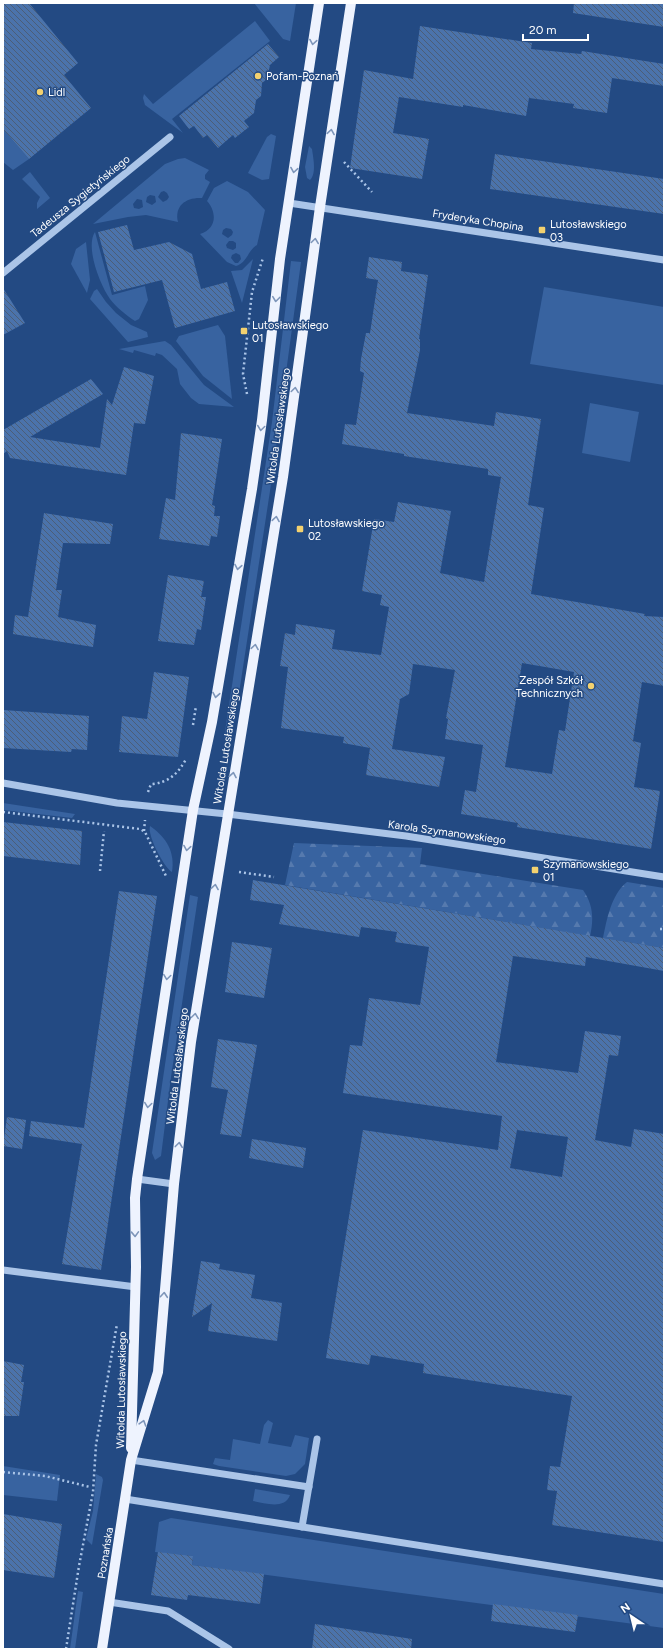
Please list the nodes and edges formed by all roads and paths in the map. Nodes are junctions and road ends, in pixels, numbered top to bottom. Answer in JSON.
{"nodes":[{"id":1,"x":319,"y":3,"type":"edge"},
{"id":2,"x":351,"y":3,"type":"edge"},
{"id":3,"x":170,"y":137,"type":"dead end"},
{"id":4,"x":344,"y":162,"type":"dead end"},
{"id":5,"x":372,"y":192,"type":"dead end"},
{"id":6,"x":289,"y":203,"type":"junction"},
{"id":7,"x":320,"y":207,"type":"junction"},
{"id":8,"x":264,"y":254,"type":"dead end"},
{"id":9,"x":664,"y":260,"type":"edge"},
{"id":10,"x":3,"y":273,"type":"edge"},
{"id":11,"x":248,"y":400,"type":"dead end"},
{"id":12,"x":188,"y":752,"type":"dead end"},
{"id":13,"x":3,"y":783,"type":"edge"},
{"id":14,"x":148,"y":787,"type":"dead end"},
{"id":15,"x":193,"y":810,"type":"junction"},
{"id":16,"x":3,"y":812,"type":"edge"},
{"id":17,"x":227,"y":814,"type":"junction"},
{"id":18,"x":144,"y":825,"type":"dead end"},
{"id":19,"x":127,"y":828,"type":"dead end"},
{"id":20,"x":104,"y":831,"type":"dead end"},
{"id":21,"x":144,"y":832,"type":"dead end"},
{"id":22,"x":100,"y":871,"type":"dead end"},
{"id":23,"x":239,"y":872,"type":"dead end"},
{"id":24,"x":664,"y":876,"type":"edge"},
{"id":25,"x":274,"y":878,"type":"dead end"},
{"id":26,"x":660,"y":929,"type":"dead end"},
{"id":27,"x":664,"y":929,"type":"edge"},
{"id":28,"x":137,"y":1179,"type":"junction"},
{"id":29,"x":174,"y":1184,"type":"junction"},
{"id":30,"x":3,"y":1270,"type":"edge"},
{"id":31,"x":136,"y":1287,"type":"junction"},
{"id":32,"x":118,"y":1316,"type":"dead end"},
{"id":33,"x":317,"y":1439,"type":"dead end"},
{"id":34,"x":131,"y":1460,"type":"junction"},
{"id":35,"x":3,"y":1472,"type":"edge"},
{"id":36,"x":90,"y":1487,"type":"dead end"},
{"id":37,"x":309,"y":1487,"type":"junction"},
{"id":38,"x":125,"y":1499,"type":"junction"},
{"id":39,"x":302,"y":1527,"type":"junction"},
{"id":40,"x":664,"y":1584,"type":"edge"},
{"id":41,"x":109,"y":1602,"type":"junction"},
{"id":42,"x":66,"y":1649,"type":"edge"},
{"id":43,"x":102,"y":1649,"type":"edge"},
{"id":44,"x":230,"y":1649,"type":"edge"}],
"edges":[{"from":1,"to":6,"type":"main road","name":"Witolda Lutosławskiego","one_way":true},
{"from":7,"to":2,"type":"main road","name":"Witolda Lutosławskiego","one_way":true},
{"from":3,"to":10,"type":"street","name":"Tadeusza Sygietyńskiego"},
{"from":4,"to":5,"type":"path"},
{"from":6,"to":7,"type":"street","name":"Fryderyka Chopina"},
{"from":6,"to":15,"type":"main road","name":"Witolda Lutosławskiego","one_way":true},
{"from":7,"to":9,"type":"street","name":"Fryderyka Chopina"},
{"from":17,"to":7,"type":"main road","name":"Witolda Lutosławskiego","one_way":true},
{"from":8,"to":11,"type":"path"},
{"from":12,"to":14,"type":"path"},
{"from":13,"to":15,"type":"street","name":"Karola Szymanowskiego"},
{"from":15,"to":17,"type":"street","name":"Karola Szymanowskiego"},
{"from":15,"to":28,"type":"main road","name":"Witolda Lutosławskiego","one_way":true},
{"from":16,"to":19,"type":"path"},
{"from":17,"to":24,"type":"street","name":"Karola Szymanowskiego"},
{"from":29,"to":17,"type":"main road","name":"Witolda Lutosławskiego","one_way":true},
{"from":18,"to":21,"type":"path"},
{"from":20,"to":22,"type":"path"},
{"from":23,"to":25,"type":"path"},
{"from":26,"to":27,"type":"path"},
{"from":28,"to":29,"type":"street"},
{"from":28,"to":31,"type":"main road","name":"Witolda Lutosławskiego","one_way":true},
{"from":34,"to":29,"type":"main road","name":"Witolda Lutosławskiego","one_way":true},
{"from":30,"to":31,"type":"street"},
{"from":31,"to":34,"type":"main road","name":"Witolda Lutosławskiego"},
{"from":32,"to":42,"type":"path"},
{"from":33,"to":37,"type":"street"},
{"from":34,"to":37,"type":"street"},
{"from":34,"to":38,"type":"main road","name":"Poznańska"},
{"from":35,"to":36,"type":"path"},
{"from":37,"to":39,"type":"street"},
{"from":38,"to":39,"type":"street"},
{"from":38,"to":41,"type":"main road","name":"Poznańska"},
{"from":39,"to":40,"type":"street"},
{"from":41,"to":43,"type":"main road","name":"Poznańska"},
{"from":41,"to":44,"type":"street"}]}
